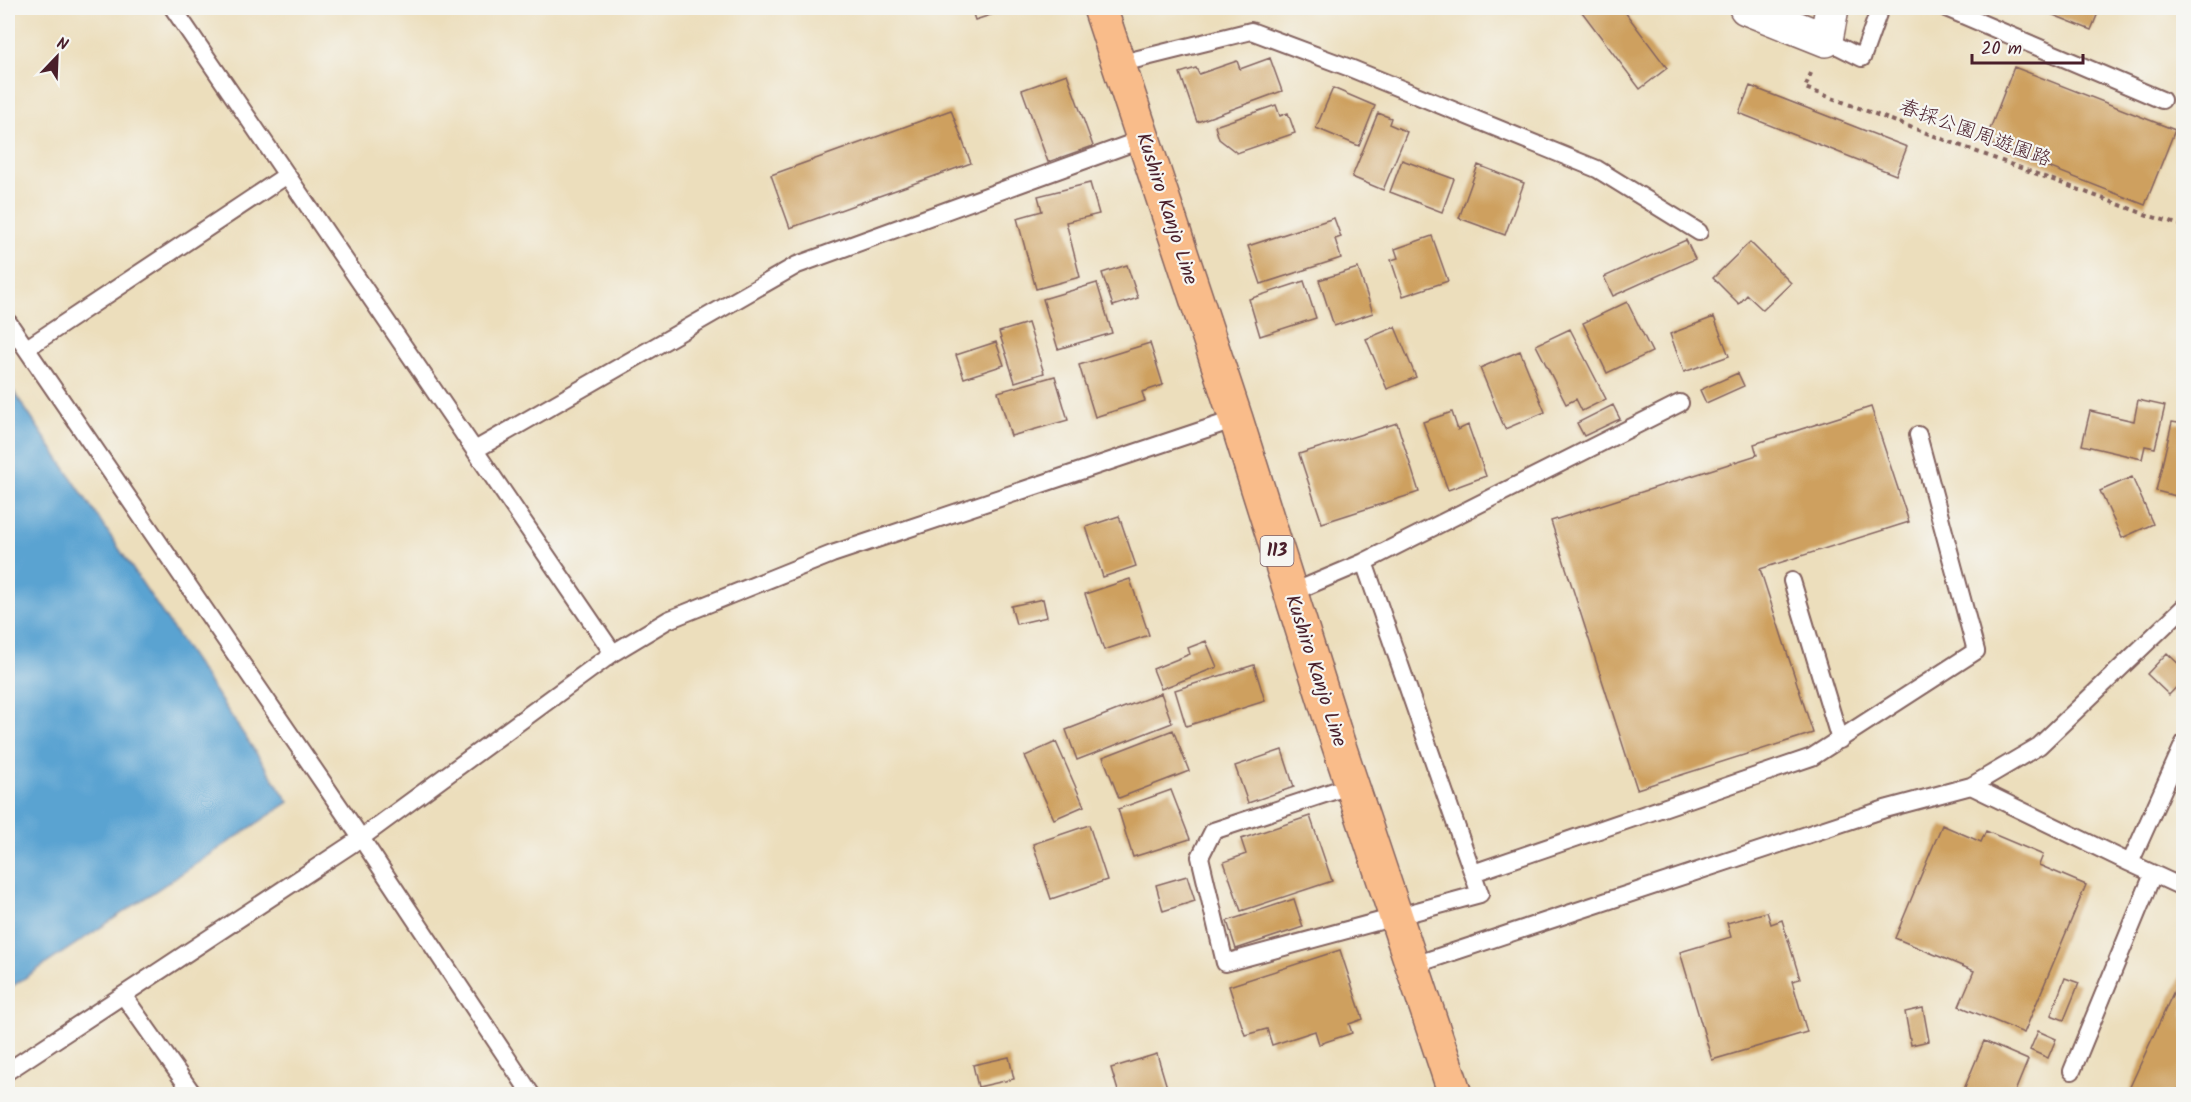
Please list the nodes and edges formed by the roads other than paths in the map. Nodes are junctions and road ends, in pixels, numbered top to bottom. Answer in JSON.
{"nodes":[{"id":1,"x":173,"y":8,"type":"edge"},
{"id":2,"x":1100,"y":8,"type":"edge"},
{"id":3,"x":1746,"y":8,"type":"edge"},
{"id":4,"x":1832,"y":8,"type":"edge"},
{"id":5,"x":1880,"y":8,"type":"edge"},
{"id":6,"x":1946,"y":8,"type":"edge"},
{"id":7,"x":1826,"y":40,"type":"junction"},
{"id":8,"x":1118,"y":64,"type":"junction"},
{"id":9,"x":2162,"y":100,"type":"dead end"},
{"id":10,"x":1143,"y":139,"type":"junction"},
{"id":11,"x":287,"y":175,"type":"junction"},
{"id":12,"x":1699,"y":232,"type":"dead end"},
{"id":13,"x":8,"y":322,"type":"edge"},
{"id":14,"x":27,"y":348,"type":"junction"},
{"id":15,"x":1680,"y":403,"type":"dead end"},
{"id":16,"x":1236,"y":419,"type":"junction"},
{"id":17,"x":1918,"y":435,"type":"dead end"},
{"id":18,"x":475,"y":450,"type":"junction"},
{"id":19,"x":1364,"y":561,"type":"junction"},
{"id":20,"x":1792,"y":581,"type":"dead end"},
{"id":21,"x":1291,"y":594,"type":"junction"},
{"id":22,"x":2184,"y":607,"type":"edge"},
{"id":23,"x":613,"y":653,"type":"junction"},
{"id":24,"x":1840,"y":740,"type":"junction"},
{"id":25,"x":2184,"y":743,"type":"edge"},
{"id":26,"x":1352,"y":785,"type":"junction"},
{"id":27,"x":1971,"y":786,"type":"junction"},
{"id":28,"x":361,"y":838,"type":"junction"},
{"id":29,"x":2130,"y":863,"type":"junction"},
{"id":30,"x":1473,"y":873,"type":"junction"},
{"id":31,"x":2153,"y":874,"type":"junction"},
{"id":32,"x":2184,"y":888,"type":"edge"},
{"id":33,"x":1395,"y":918,"type":"junction"},
{"id":34,"x":1411,"y":966,"type":"junction"},
{"id":35,"x":123,"y":995,"type":"junction"},
{"id":36,"x":8,"y":1071,"type":"edge"},
{"id":37,"x":2072,"y":1071,"type":"dead end"},
{"id":38,"x":193,"y":1095,"type":"edge"},
{"id":39,"x":531,"y":1095,"type":"edge"},
{"id":40,"x":1455,"y":1095,"type":"edge"}],
"edges":[{"from":1,"to":11,"type":"lane"},
{"from":2,"to":8,"type":"main road","name":"Kushiro Kanjo Line","number":"113"},
{"from":3,"to":7,"type":"street"},
{"from":4,"to":7,"type":"street"},
{"from":5,"to":7,"type":"lane"},
{"from":6,"to":9,"type":"lane"},
{"from":8,"to":10,"type":"main road","name":"Kushiro Kanjo Line","number":"113"},
{"from":8,"to":12,"type":"lane"},
{"from":10,"to":16,"type":"main road","name":"Kushiro Kanjo Line","number":"113"},
{"from":10,"to":18,"type":"lane"},
{"from":11,"to":14,"type":"lane"},
{"from":11,"to":18,"type":"lane"},
{"from":13,"to":14,"type":"lane"},
{"from":14,"to":28,"type":"lane"},
{"from":15,"to":19,"type":"lane"},
{"from":16,"to":21,"type":"main road","name":"Kushiro Kanjo Line","number":"113"},
{"from":16,"to":23,"type":"lane"},
{"from":17,"to":24,"type":"lane"},
{"from":18,"to":23,"type":"lane"},
{"from":19,"to":21,"type":"lane"},
{"from":19,"to":30,"type":"lane"},
{"from":20,"to":24,"type":"lane"},
{"from":21,"to":26,"type":"main road","name":"Kushiro Kanjo Line","number":"113"},
{"from":22,"to":27,"type":"lane"},
{"from":23,"to":28,"type":"lane"},
{"from":24,"to":30,"type":"lane"},
{"from":25,"to":29,"type":"lane"},
{"from":26,"to":33,"type":"main road","name":"Kushiro Kanjo Line","number":"113"},
{"from":26,"to":33,"type":"lane"},
{"from":27,"to":29,"type":"lane"},
{"from":27,"to":34,"type":"lane"},
{"from":28,"to":35,"type":"lane"},
{"from":28,"to":39,"type":"lane"},
{"from":29,"to":31,"type":"lane"},
{"from":30,"to":33,"type":"lane"},
{"from":31,"to":32,"type":"lane"},
{"from":31,"to":37,"type":"lane"},
{"from":33,"to":34,"type":"main road","name":"Kushiro Kanjo Line","number":"113"},
{"from":34,"to":40,"type":"main road","name":"Kushiro Kanjo Line","number":"113"},
{"from":35,"to":36,"type":"lane"},
{"from":35,"to":38,"type":"lane"}]}
